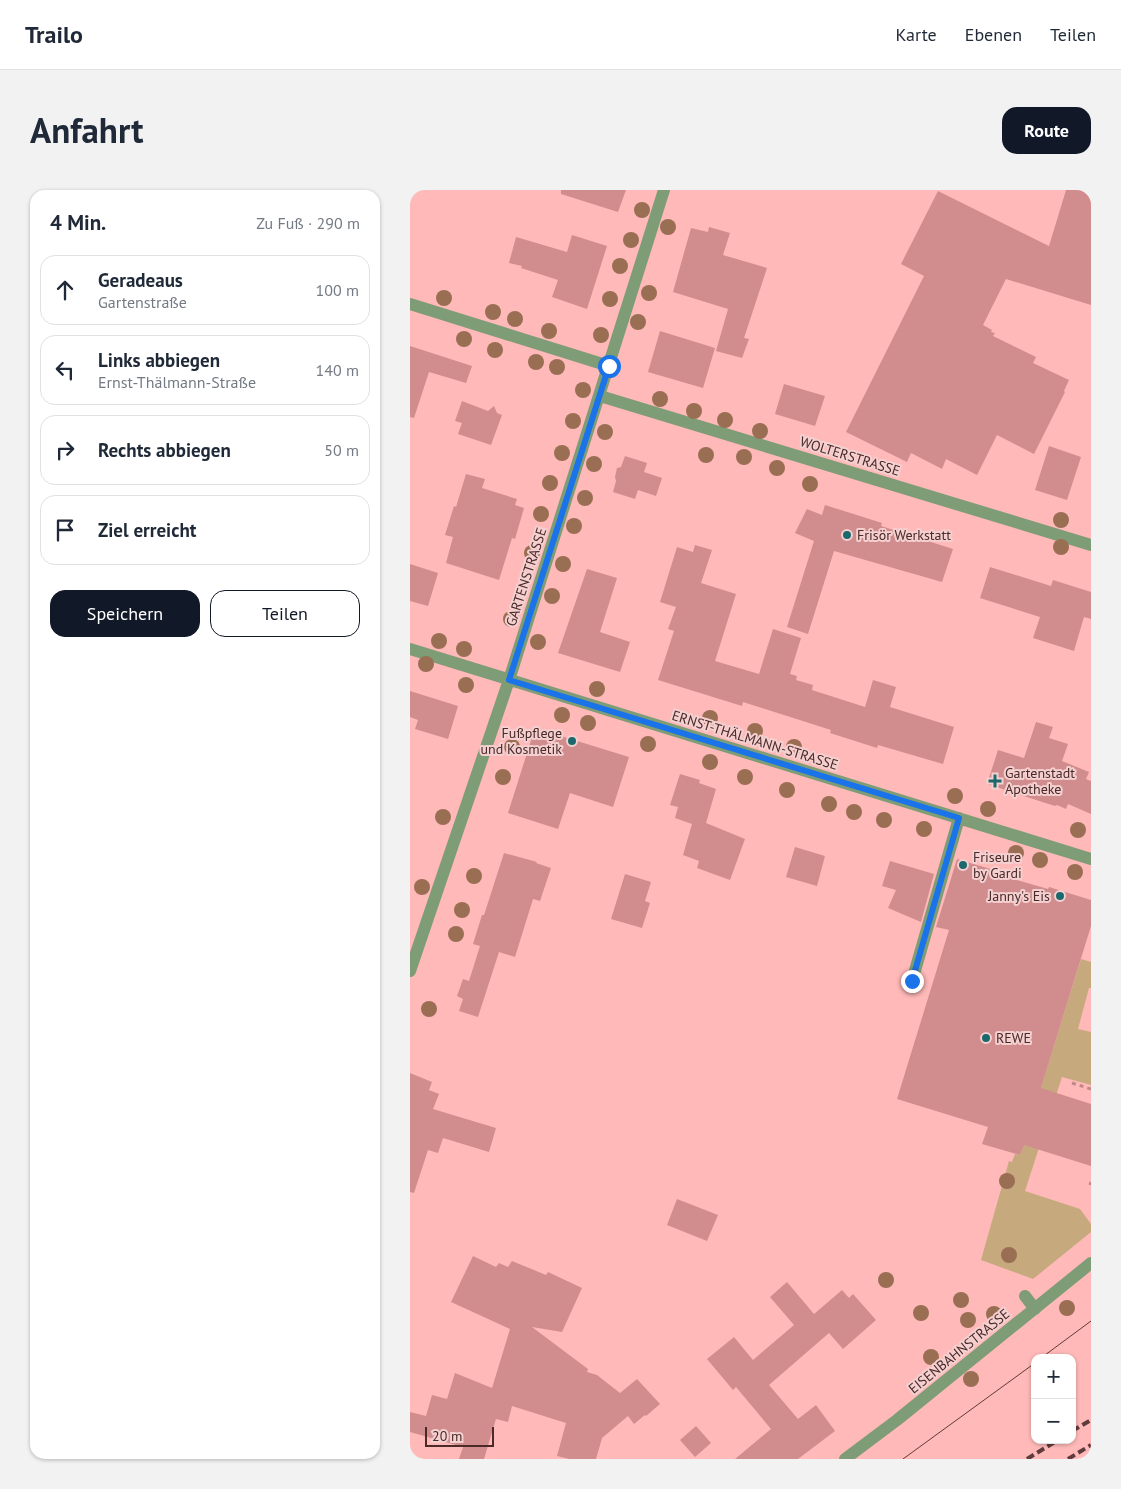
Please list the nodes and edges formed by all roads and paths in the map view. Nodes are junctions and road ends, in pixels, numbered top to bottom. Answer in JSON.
{"nodes":[{"id":1,"x":664,"y":190,"type":"edge"},
{"id":2,"x":410,"y":304,"type":"edge"},
{"id":3,"x":609,"y":366,"type":"junction"},
{"id":4,"x":600,"y":396,"type":"junction"},
{"id":5,"x":1091,"y":545,"type":"edge"},
{"id":6,"x":410,"y":650,"type":"edge"},
{"id":7,"x":509,"y":680,"type":"junction"},
{"id":8,"x":959,"y":818,"type":"junction"},
{"id":9,"x":1091,"y":859,"type":"edge"},
{"id":10,"x":410,"y":971,"type":"edge"},
{"id":11,"x":912,"y":981,"type":"dead end"},
{"id":12,"x":1072,"y":1083,"type":"dead end"},
{"id":13,"x":1091,"y":1089,"type":"edge"},
{"id":14,"x":1091,"y":1263,"type":"edge"},
{"id":15,"x":1025,"y":1296,"type":"dead end"},
{"id":16,"x":1035,"y":1308,"type":"junction"},
{"id":17,"x":845,"y":1459,"type":"edge"}],
"edges":[{"from":1,"to":3,"type":"street","name":"GARTENSTRASSE"},
{"from":2,"to":3,"type":"street"},
{"from":3,"to":4,"type":"street","name":"GARTENSTRASSE"},
{"from":4,"to":5,"type":"street","name":"WOLTERSTRASSE"},
{"from":4,"to":7,"type":"street","name":"GARTENSTRASSE"},
{"from":6,"to":7,"type":"street","name":"ERNST-THÄLMANN-STRASSE"},
{"from":7,"to":8,"type":"street","name":"ERNST-THÄLMANN-STRASSE"},
{"from":7,"to":10,"type":"street","name":"GARTENSTRASSE"},
{"from":8,"to":9,"type":"street","name":"ERNST-THÄLMANN-STRASSE"},
{"from":8,"to":11,"type":"street"},
{"from":12,"to":13,"type":"path"},
{"from":14,"to":16,"type":"street","name":"EISENBAHNSTRASSE"},
{"from":15,"to":16,"type":"street"},
{"from":16,"to":17,"type":"street","name":"EISENBAHNSTRASSE"}]}
